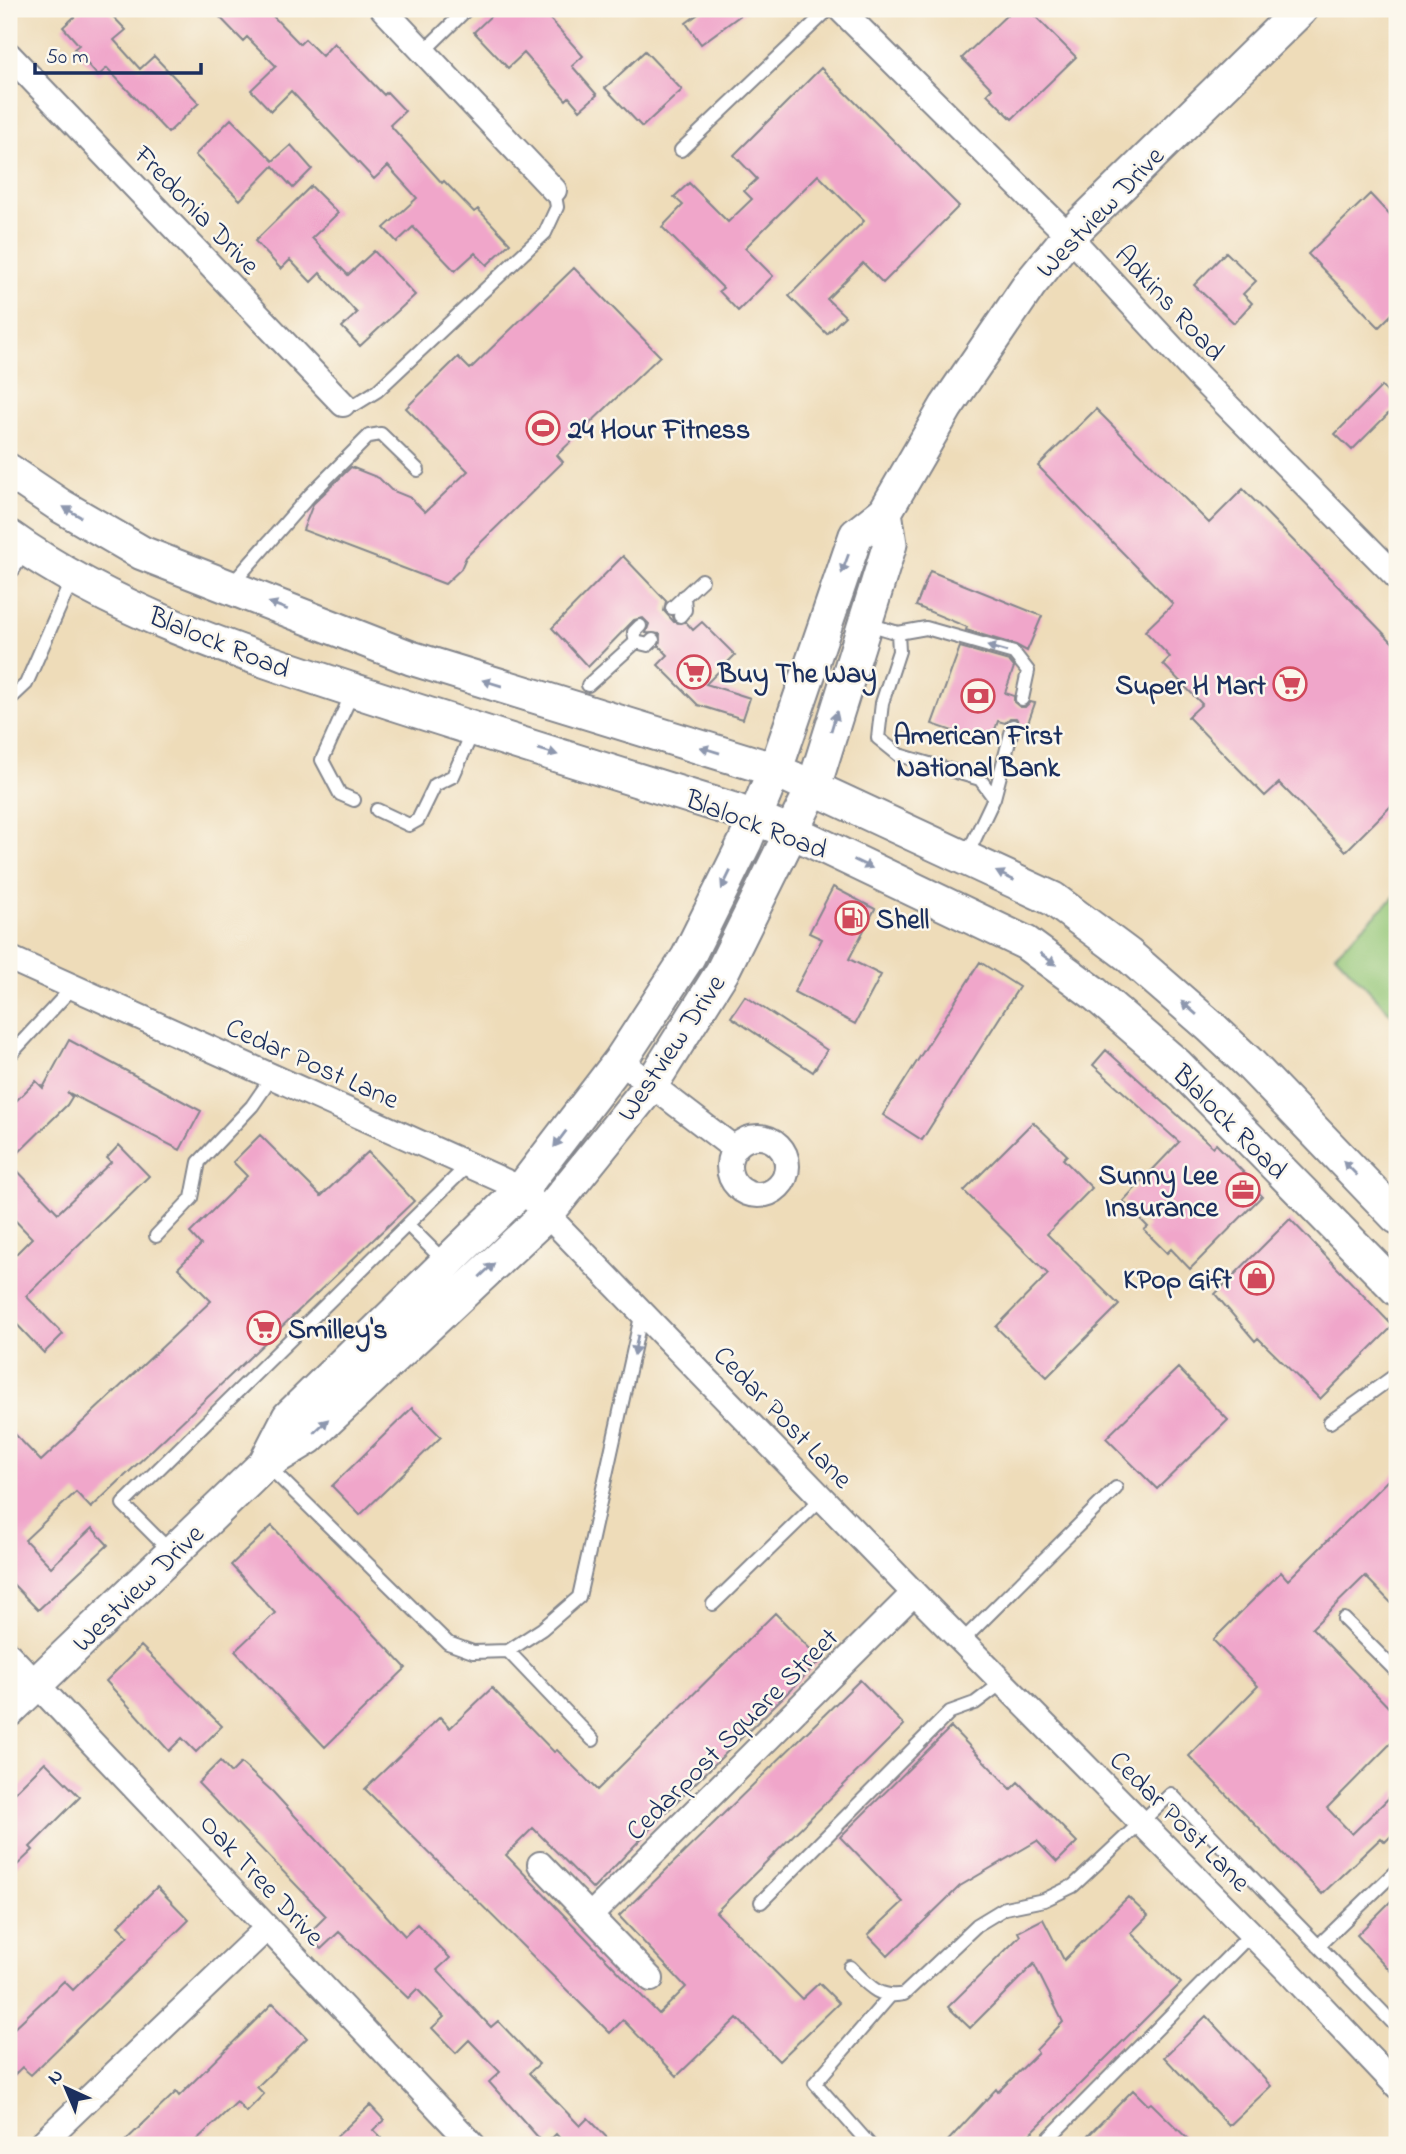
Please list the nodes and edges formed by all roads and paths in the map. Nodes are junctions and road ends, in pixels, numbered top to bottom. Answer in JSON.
{"nodes":[{"id":1,"x":383,"y":9,"type":"edge"},
{"id":2,"x":467,"y":9,"type":"edge"},
{"id":3,"x":829,"y":9,"type":"edge"},
{"id":4,"x":840,"y":9,"type":"edge"},
{"id":5,"x":1301,"y":9,"type":"edge"},
{"id":6,"x":423,"y":52,"type":"junction"},
{"id":7,"x":9,"y":55,"type":"edge"},
{"id":8,"x":681,"y":150,"type":"dead end"},
{"id":9,"x":554,"y":190,"type":"joint"},
{"id":10,"x":1069,"y":236,"type":"junction"},
{"id":11,"x":343,"y":404,"type":"joint"},
{"id":12,"x":418,"y":470,"type":"dead end"},
{"id":13,"x":9,"y":471,"type":"edge"},
{"id":14,"x":885,"y":512,"type":"junction"},
{"id":15,"x":14,"y":551,"type":"edge"},
{"id":16,"x":142,"y":553,"type":"junction"},
{"id":17,"x":74,"y":575,"type":"junction"},
{"id":18,"x":1397,"y":577,"type":"edge"},
{"id":19,"x":702,"y":580,"type":"dead end"},
{"id":20,"x":229,"y":587,"type":"junction"},
{"id":21,"x":684,"y":596,"type":"junction"},
{"id":22,"x":121,"y":601,"type":"junction"},
{"id":23,"x":865,"y":623,"type":"junction"},
{"id":24,"x":898,"y":633,"type":"junction"},
{"id":25,"x":644,"y":635,"type":"dead end"},
{"id":26,"x":411,"y":658,"type":"junction"},
{"id":27,"x":588,"y":684,"type":"dead end"},
{"id":28,"x":354,"y":690,"type":"junction"},
{"id":29,"x":1022,"y":699,"type":"dead end"},
{"id":30,"x":9,"y":700,"type":"edge"},
{"id":31,"x":387,"y":701,"type":"junction"},
{"id":32,"x":1013,"y":726,"type":"dead end"},
{"id":33,"x":474,"y":729,"type":"junction"},
{"id":34,"x":775,"y":770,"type":"junction"},
{"id":35,"x":814,"y":786,"type":"junction"},
{"id":36,"x":994,"y":798,"type":"junction"},
{"id":37,"x":354,"y":800,"type":"dead end"},
{"id":38,"x":377,"y":810,"type":"dead end"},
{"id":39,"x":755,"y":818,"type":"junction"},
{"id":40,"x":791,"y":832,"type":"junction"},
{"id":41,"x":966,"y":858,"type":"junction"},
{"id":42,"x":1127,"y":954,"type":"junction"},
{"id":43,"x":9,"y":958,"type":"edge"},
{"id":44,"x":73,"y":987,"type":"junction"},
{"id":45,"x":1094,"y":993,"type":"junction"},
{"id":46,"x":9,"y":1056,"type":"edge"},
{"id":47,"x":620,"y":1061,"type":"junction"},
{"id":48,"x":272,"y":1077,"type":"junction"},
{"id":49,"x":651,"y":1085,"type":"junction"},
{"id":50,"x":735,"y":1149,"type":"dead end"},
{"id":51,"x":468,"y":1165,"type":"junction"},
{"id":52,"x":522,"y":1189,"type":"junction"},
{"id":53,"x":547,"y":1214,"type":"junction"},
{"id":54,"x":1397,"y":1217,"type":"edge"},
{"id":55,"x":408,"y":1225,"type":"junction"},
{"id":56,"x":156,"y":1236,"type":"dead end"},
{"id":57,"x":447,"y":1264,"type":"junction"},
{"id":58,"x":1397,"y":1289,"type":"edge"},
{"id":59,"x":642,"y":1312,"type":"junction"},
{"id":60,"x":1397,"y":1374,"type":"edge"},
{"id":61,"x":1330,"y":1422,"type":"dead end"},
{"id":62,"x":265,"y":1464,"type":"junction"},
{"id":63,"x":1116,"y":1488,"type":"dead end"},
{"id":64,"x":822,"y":1498,"type":"junction"},
{"id":65,"x":172,"y":1553,"type":"junction"},
{"id":66,"x":914,"y":1593,"type":"junction"},
{"id":67,"x":713,"y":1604,"type":"dead end"},
{"id":68,"x":1344,"y":1619,"type":"dead end"},
{"id":69,"x":962,"y":1641,"type":"junction"},
{"id":70,"x":508,"y":1651,"type":"junction"},
{"id":71,"x":9,"y":1655,"type":"edge"},
{"id":72,"x":1397,"y":1672,"type":"edge"},
{"id":73,"x":1003,"y":1682,"type":"junction"},
{"id":74,"x":36,"y":1684,"type":"junction"},
{"id":75,"x":9,"y":1710,"type":"edge"},
{"id":76,"x":593,"y":1740,"type":"dead end"},
{"id":77,"x":1140,"y":1821,"type":"junction"},
{"id":78,"x":540,"y":1864,"type":"dead end"},
{"id":79,"x":1397,"y":1870,"type":"edge"},
{"id":80,"x":761,"y":1902,"type":"dead end"},
{"id":81,"x":590,"y":1916,"type":"junction"},
{"id":82,"x":267,"y":1927,"type":"junction"},
{"id":83,"x":1251,"y":1934,"type":"junction"},
{"id":84,"x":1318,"y":1946,"type":"junction"},
{"id":85,"x":850,"y":1967,"type":"dead end"},
{"id":86,"x":651,"y":1979,"type":"dead end"},
{"id":87,"x":889,"y":1997,"type":"junction"},
{"id":88,"x":1397,"y":2027,"type":"edge"},
{"id":89,"x":1397,"y":2087,"type":"edge"},
{"id":90,"x":40,"y":2145,"type":"edge"},
{"id":91,"x":473,"y":2145,"type":"edge"},
{"id":92,"x":870,"y":2145,"type":"edge"},
{"id":93,"x":1042,"y":2145,"type":"edge"}],
"edges":[{"from":1,"to":6,"type":"street"},
{"from":2,"to":6,"type":"lane"},
{"from":3,"to":8,"type":"lane"},
{"from":4,"to":10,"type":"street","name":"Adkins Road"},
{"from":5,"to":10,"type":"main road","name":"Westview Drive"},
{"from":6,"to":9,"type":"street"},
{"from":7,"to":11,"type":"street","name":"Fredonia Drive"},
{"from":9,"to":11,"type":"lane"},
{"from":10,"to":14,"type":"main road","name":"Westview Drive"},
{"from":10,"to":18,"type":"street","name":"Adkins Road"},
{"from":12,"to":20,"type":"lane"},
{"from":16,"to":13,"type":"main road","name":"Blalock Road","one_way":true},
{"from":14,"to":23,"type":"main road","name":"Westview Drive"},
{"from":14,"to":34,"type":"main road","name":"Westview Drive","one_way":true},
{"from":15,"to":17,"type":"main road","name":"Blalock Road"},
{"from":16,"to":20,"type":"main road","name":"Blalock Road"},
{"from":16,"to":22,"type":"main road"},
{"from":17,"to":22,"type":"main road","name":"Blalock Road"},
{"from":17,"to":30,"type":"lane"},
{"from":19,"to":21,"type":"lane"},
{"from":26,"to":20,"type":"main road","name":"Blalock Road","one_way":true},
{"from":21,"to":21,"type":"lane"},
{"from":22,"to":28,"type":"main road","name":"Blalock Road"},
{"from":23,"to":24,"type":"lane"},
{"from":35,"to":23,"type":"main road","name":"Westview Drive","one_way":true},
{"from":29,"to":24,"type":"lane","one_way":true},
{"from":24,"to":36,"type":"lane"},
{"from":25,"to":27,"type":"lane"},
{"from":26,"to":31,"type":"main road"},
{"from":34,"to":26,"type":"main road","name":"Blalock Road","one_way":true},
{"from":28,"to":31,"type":"main road","name":"Blalock Road"},
{"from":28,"to":37,"type":"lane"},
{"from":31,"to":33,"type":"main road","name":"Blalock Road"},
{"from":32,"to":36,"type":"lane"},
{"from":33,"to":38,"type":"lane"},
{"from":33,"to":39,"type":"main road","name":"Blalock Road","one_way":true},
{"from":34,"to":35,"type":"main road","name":"Blalock Road"},
{"from":34,"to":39,"type":"main road","name":"Westview Drive"},
{"from":35,"to":40,"type":"main road","name":"Westview Drive"},
{"from":35,"to":41,"type":"main road","name":"Blalock Road"},
{"from":36,"to":41,"type":"lane"},
{"from":39,"to":40,"type":"main road","name":"Blalock Road"},
{"from":39,"to":47,"type":"main road","name":"Westview Drive","one_way":true},
{"from":40,"to":45,"type":"main road","name":"Blalock Road","one_way":true},
{"from":40,"to":49,"type":"main road","name":"Westview Drive"},
{"from":42,"to":41,"type":"main road","name":"Blalock Road","one_way":true},
{"from":42,"to":45,"type":"main road"},
{"from":54,"to":42,"type":"main road","name":"Blalock Road","one_way":true},
{"from":43,"to":44,"type":"street","name":"Cedar Post Lane"},
{"from":44,"to":46,"type":"lane"},
{"from":44,"to":48,"type":"street","name":"Cedar Post Lane"},
{"from":45,"to":58,"type":"main road","name":"Blalock Road"},
{"from":47,"to":49,"type":"street"},
{"from":47,"to":52,"type":"main road","name":"Westview Drive","one_way":true},
{"from":48,"to":51,"type":"street","name":"Cedar Post Lane"},
{"from":48,"to":56,"type":"lane"},
{"from":49,"to":50,"type":"street"},
{"from":49,"to":53,"type":"main road","name":"Westview Drive"},
{"from":51,"to":52,"type":"street","name":"Cedar Post Lane"},
{"from":51,"to":55,"type":"lane"},
{"from":52,"to":53,"type":"street","name":"Cedar Post Lane"},
{"from":52,"to":57,"type":"main road","name":"Westview Drive"},
{"from":53,"to":59,"type":"street","name":"Cedar Post Lane"},
{"from":62,"to":53,"type":"main road","name":"Westview Drive","one_way":true},
{"from":55,"to":57,"type":"lane"},
{"from":55,"to":65,"type":"lane"},
{"from":57,"to":62,"type":"main road","name":"Westview Drive"},
{"from":59,"to":64,"type":"street","name":"Cedar Post Lane"},
{"from":59,"to":70,"type":"lane","one_way":true},
{"from":60,"to":61,"type":"lane"},
{"from":62,"to":65,"type":"main road","name":"Westview Drive"},
{"from":62,"to":70,"type":"lane"},
{"from":63,"to":69,"type":"lane"},
{"from":64,"to":66,"type":"street","name":"Cedar Post Lane"},
{"from":64,"to":67,"type":"lane"},
{"from":65,"to":74,"type":"main road","name":"Westview Drive"},
{"from":66,"to":69,"type":"street","name":"Cedar Post Lane"},
{"from":66,"to":81,"type":"street","name":"Cedarpost Square Street"},
{"from":68,"to":72,"type":"lane"},
{"from":69,"to":73,"type":"street","name":"Cedar Post Lane"},
{"from":70,"to":76,"type":"lane"},
{"from":71,"to":74,"type":"street","name":"Oak Tree Drive"},
{"from":73,"to":77,"type":"street","name":"Cedar Post Lane"},
{"from":73,"to":80,"type":"lane"},
{"from":74,"to":75,"type":"main road","name":"Westview Drive"},
{"from":74,"to":82,"type":"street","name":"Oak Tree Drive"},
{"from":77,"to":83,"type":"street","name":"Cedar Post Lane"},
{"from":77,"to":84,"type":"lane"},
{"from":77,"to":87,"type":"lane"},
{"from":78,"to":81,"type":"street"},
{"from":79,"to":84,"type":"lane"},
{"from":81,"to":86,"type":"street"},
{"from":82,"to":90,"type":"street"},
{"from":82,"to":91,"type":"street","name":"Oak Tree Drive"},
{"from":83,"to":89,"type":"street","name":"Cedar Post Lane"},
{"from":83,"to":93,"type":"lane"},
{"from":84,"to":88,"type":"lane"},
{"from":85,"to":87,"type":"lane"},
{"from":87,"to":92,"type":"lane"}]}
